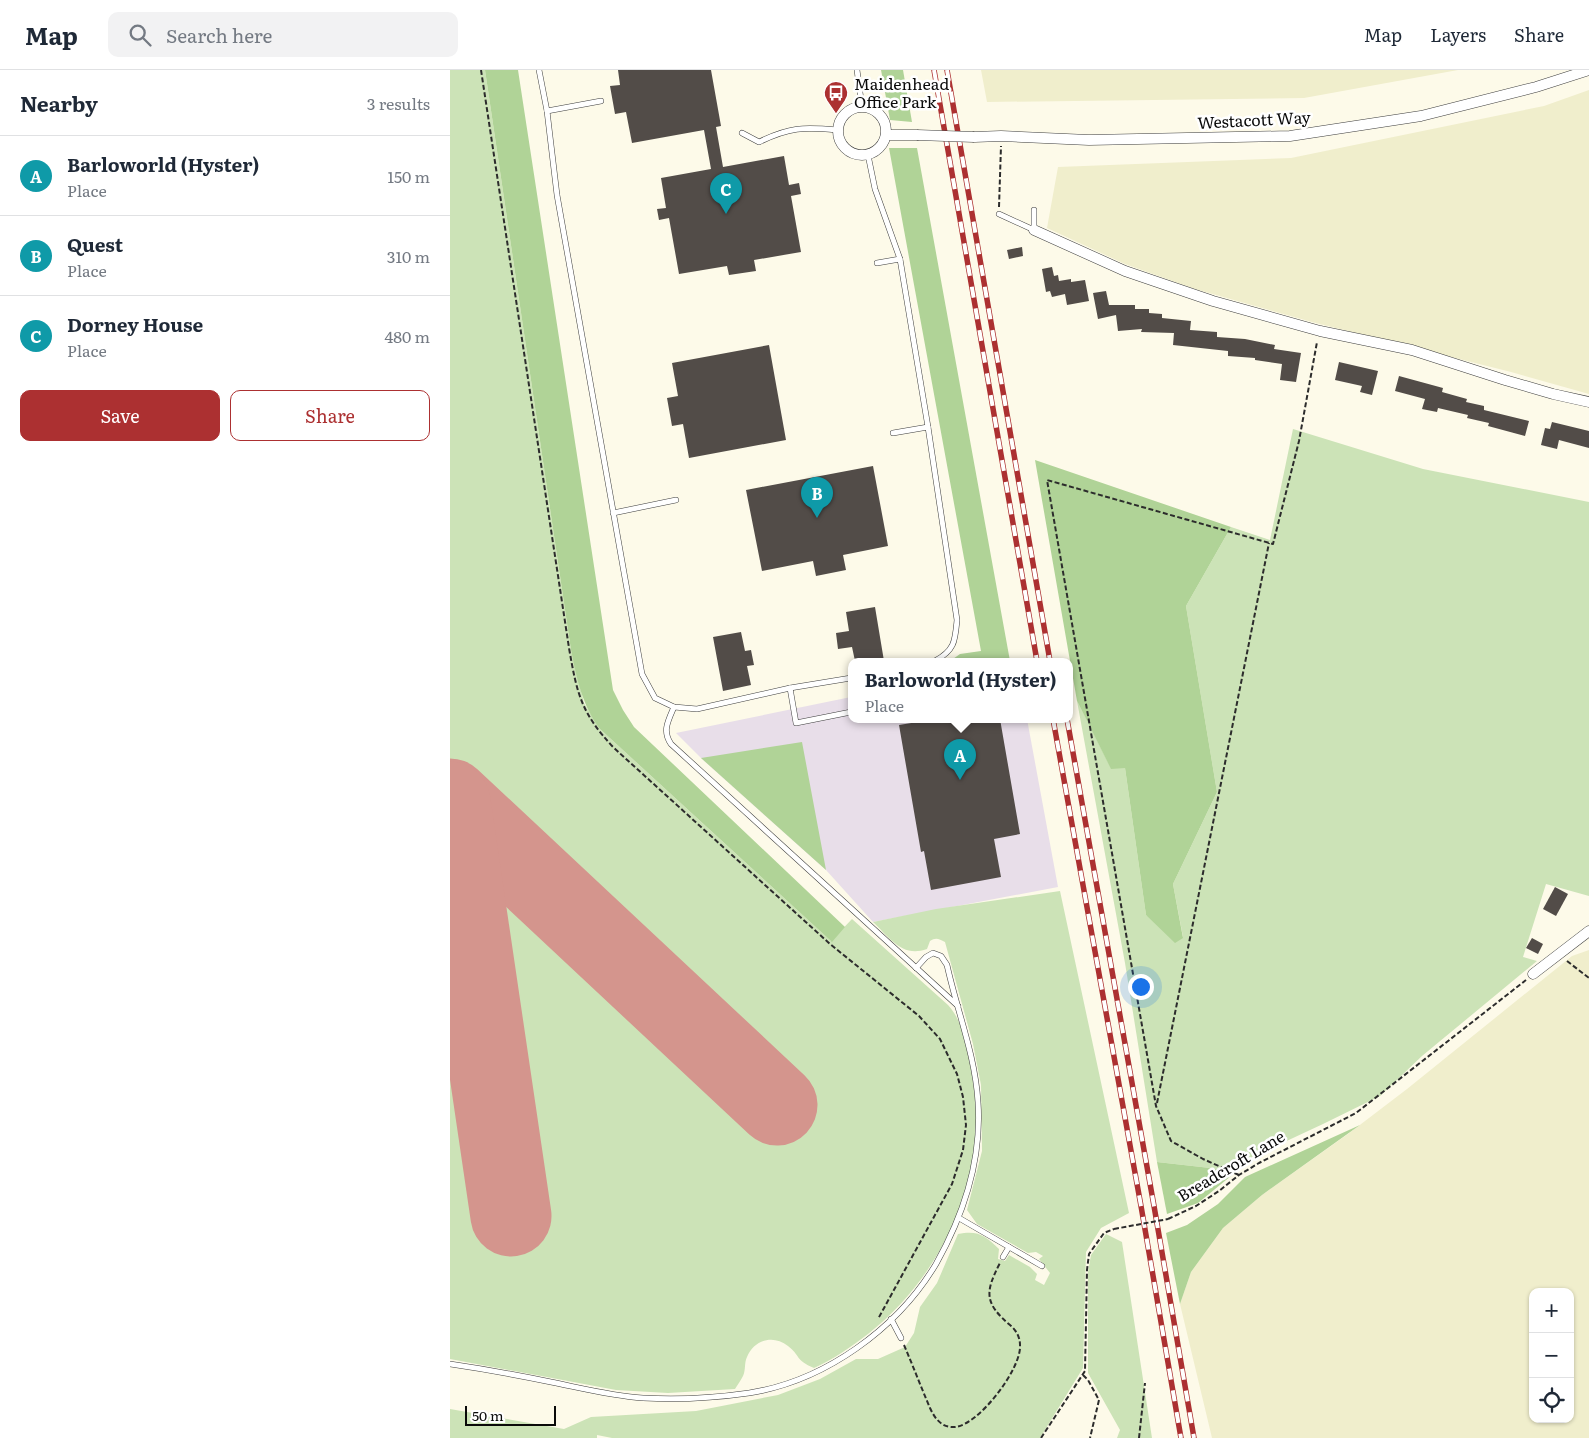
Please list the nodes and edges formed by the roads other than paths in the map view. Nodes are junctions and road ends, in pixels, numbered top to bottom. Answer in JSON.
{"nodes":[{"id":1,"x":539,"y":70,"type":"edge"},
{"id":2,"x":857,"y":70,"type":"edge"},
{"id":3,"x":1589,"y":70,"type":"edge"},
{"id":4,"x":601,"y":100,"type":"dead end"},
{"id":5,"x":862,"y":107,"type":"junction"},
{"id":6,"x":547,"y":112,"type":"junction"},
{"id":7,"x":837,"y":130,"type":"junction"},
{"id":8,"x":742,"y":132,"type":"dead end"},
{"id":9,"x":886,"y":135,"type":"junction"},
{"id":10,"x":868,"y":155,"type":"junction"},
{"id":11,"x":1034,"y":210,"type":"dead end"},
{"id":12,"x":999,"y":214,"type":"road end"},
{"id":13,"x":1034,"y":230,"type":"junction"},
{"id":14,"x":900,"y":259,"type":"junction"},
{"id":15,"x":876,"y":263,"type":"dead end"},
{"id":16,"x":1589,"y":402,"type":"edge"},
{"id":17,"x":928,"y":427,"type":"junction"},
{"id":18,"x":894,"y":433,"type":"dead end"},
{"id":19,"x":676,"y":500,"type":"dead end"},
{"id":20,"x":614,"y":514,"type":"junction"},
{"id":21,"x":940,"y":658,"type":"edge"},
{"id":22,"x":848,"y":678,"type":"edge"},
{"id":23,"x":790,"y":688,"type":"junction"},
{"id":24,"x":674,"y":707,"type":"junction"},
{"id":25,"x":848,"y":713,"type":"edge"},
{"id":26,"x":1589,"y":931,"type":"edge"},
{"id":27,"x":916,"y":968,"type":"junction"},
{"id":28,"x":1534,"y":974,"type":"road end"},
{"id":29,"x":959,"y":1006,"type":"junction"},
{"id":30,"x":959,"y":1218,"type":"junction"},
{"id":31,"x":1009,"y":1247,"type":"junction"},
{"id":32,"x":1003,"y":1258,"type":"road end"},
{"id":33,"x":1042,"y":1266,"type":"dead end"},
{"id":34,"x":892,"y":1319,"type":"junction"},
{"id":35,"x":901,"y":1338,"type":"road end"},
{"id":36,"x":450,"y":1364,"type":"edge"}],
"edges":[{"from":1,"to":6,"type":"lane"},
{"from":2,"to":5,"type":"lane"},
{"from":3,"to":9,"type":"street","name":"Westacott Way","bridge":true},
{"from":4,"to":6,"type":"lane"},
{"from":5,"to":7,"type":"street"},
{"from":5,"to":9,"type":"street"},
{"from":6,"to":20,"type":"lane"},
{"from":7,"to":8,"type":"lane"},
{"from":7,"to":10,"type":"street"},
{"from":9,"to":10,"type":"street"},
{"from":10,"to":14,"type":"lane"},
{"from":11,"to":13,"type":"lane"},
{"from":12,"to":13,"type":"lane"},
{"from":13,"to":16,"type":"street"},
{"from":14,"to":15,"type":"lane"},
{"from":14,"to":17,"type":"lane"},
{"from":17,"to":18,"type":"lane"},
{"from":17,"to":21,"type":"lane"},
{"from":19,"to":20,"type":"lane"},
{"from":20,"to":24,"type":"lane"},
{"from":22,"to":23,"type":"lane"},
{"from":23,"to":24,"type":"lane"},
{"from":23,"to":25,"type":"lane"},
{"from":24,"to":27,"type":"lane"},
{"from":26,"to":28,"type":"street"},
{"from":27,"to":29,"type":"lane"},
{"from":27,"to":29,"type":"lane"},
{"from":29,"to":30,"type":"lane"},
{"from":30,"to":31,"type":"lane"},
{"from":30,"to":34,"type":"lane"},
{"from":31,"to":32,"type":"lane"},
{"from":31,"to":33,"type":"lane"},
{"from":34,"to":35,"type":"lane"},
{"from":34,"to":36,"type":"lane"}]}
